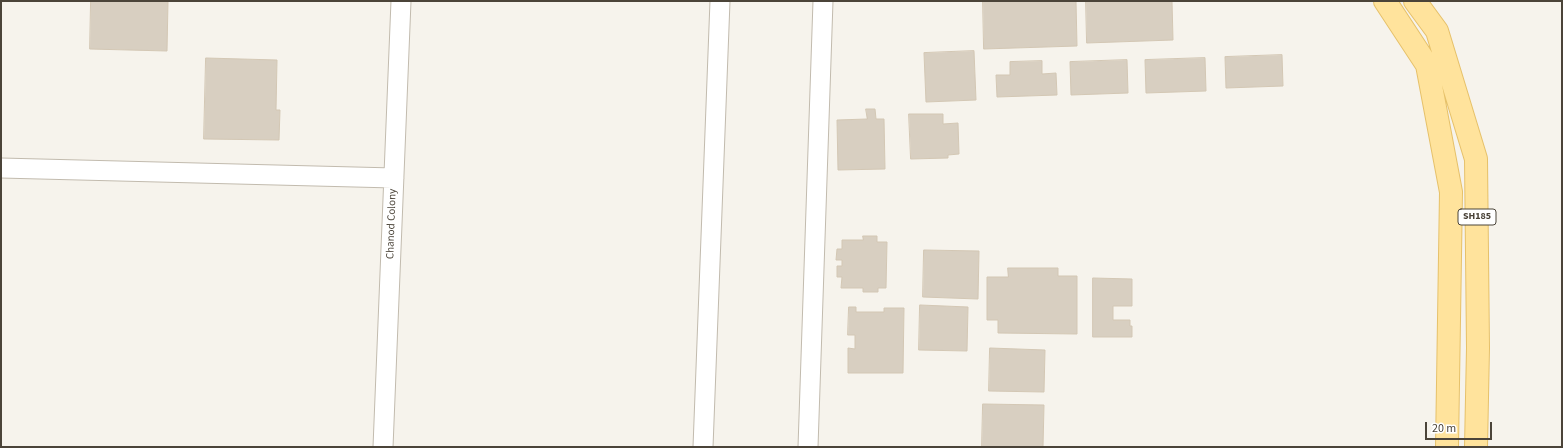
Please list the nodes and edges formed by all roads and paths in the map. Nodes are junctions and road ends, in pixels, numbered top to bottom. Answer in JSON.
{"nodes":[{"id":1,"x":401,"y":1,"type":"edge"},
{"id":2,"x":720,"y":1,"type":"edge"},
{"id":3,"x":823,"y":1,"type":"edge"},
{"id":4,"x":1385,"y":1,"type":"edge"},
{"id":5,"x":1415,"y":1,"type":"edge"},
{"id":6,"x":1,"y":168,"type":"edge"},
{"id":7,"x":394,"y":178,"type":"junction"},
{"id":8,"x":383,"y":447,"type":"edge"},
{"id":9,"x":703,"y":447,"type":"edge"},
{"id":10,"x":808,"y":447,"type":"edge"},
{"id":11,"x":1447,"y":447,"type":"edge"},
{"id":12,"x":1476,"y":447,"type":"edge"}],
"edges":[{"from":1,"to":7,"type":"street","name":"Chanod Colony"},
{"from":2,"to":9,"type":"street"},
{"from":3,"to":10,"type":"street"},
{"from":4,"to":11,"type":"main road"},
{"from":5,"to":12,"type":"main road","number":"SH185"},
{"from":6,"to":7,"type":"street"},
{"from":7,"to":8,"type":"street","name":"Chanod Colony"}]}
